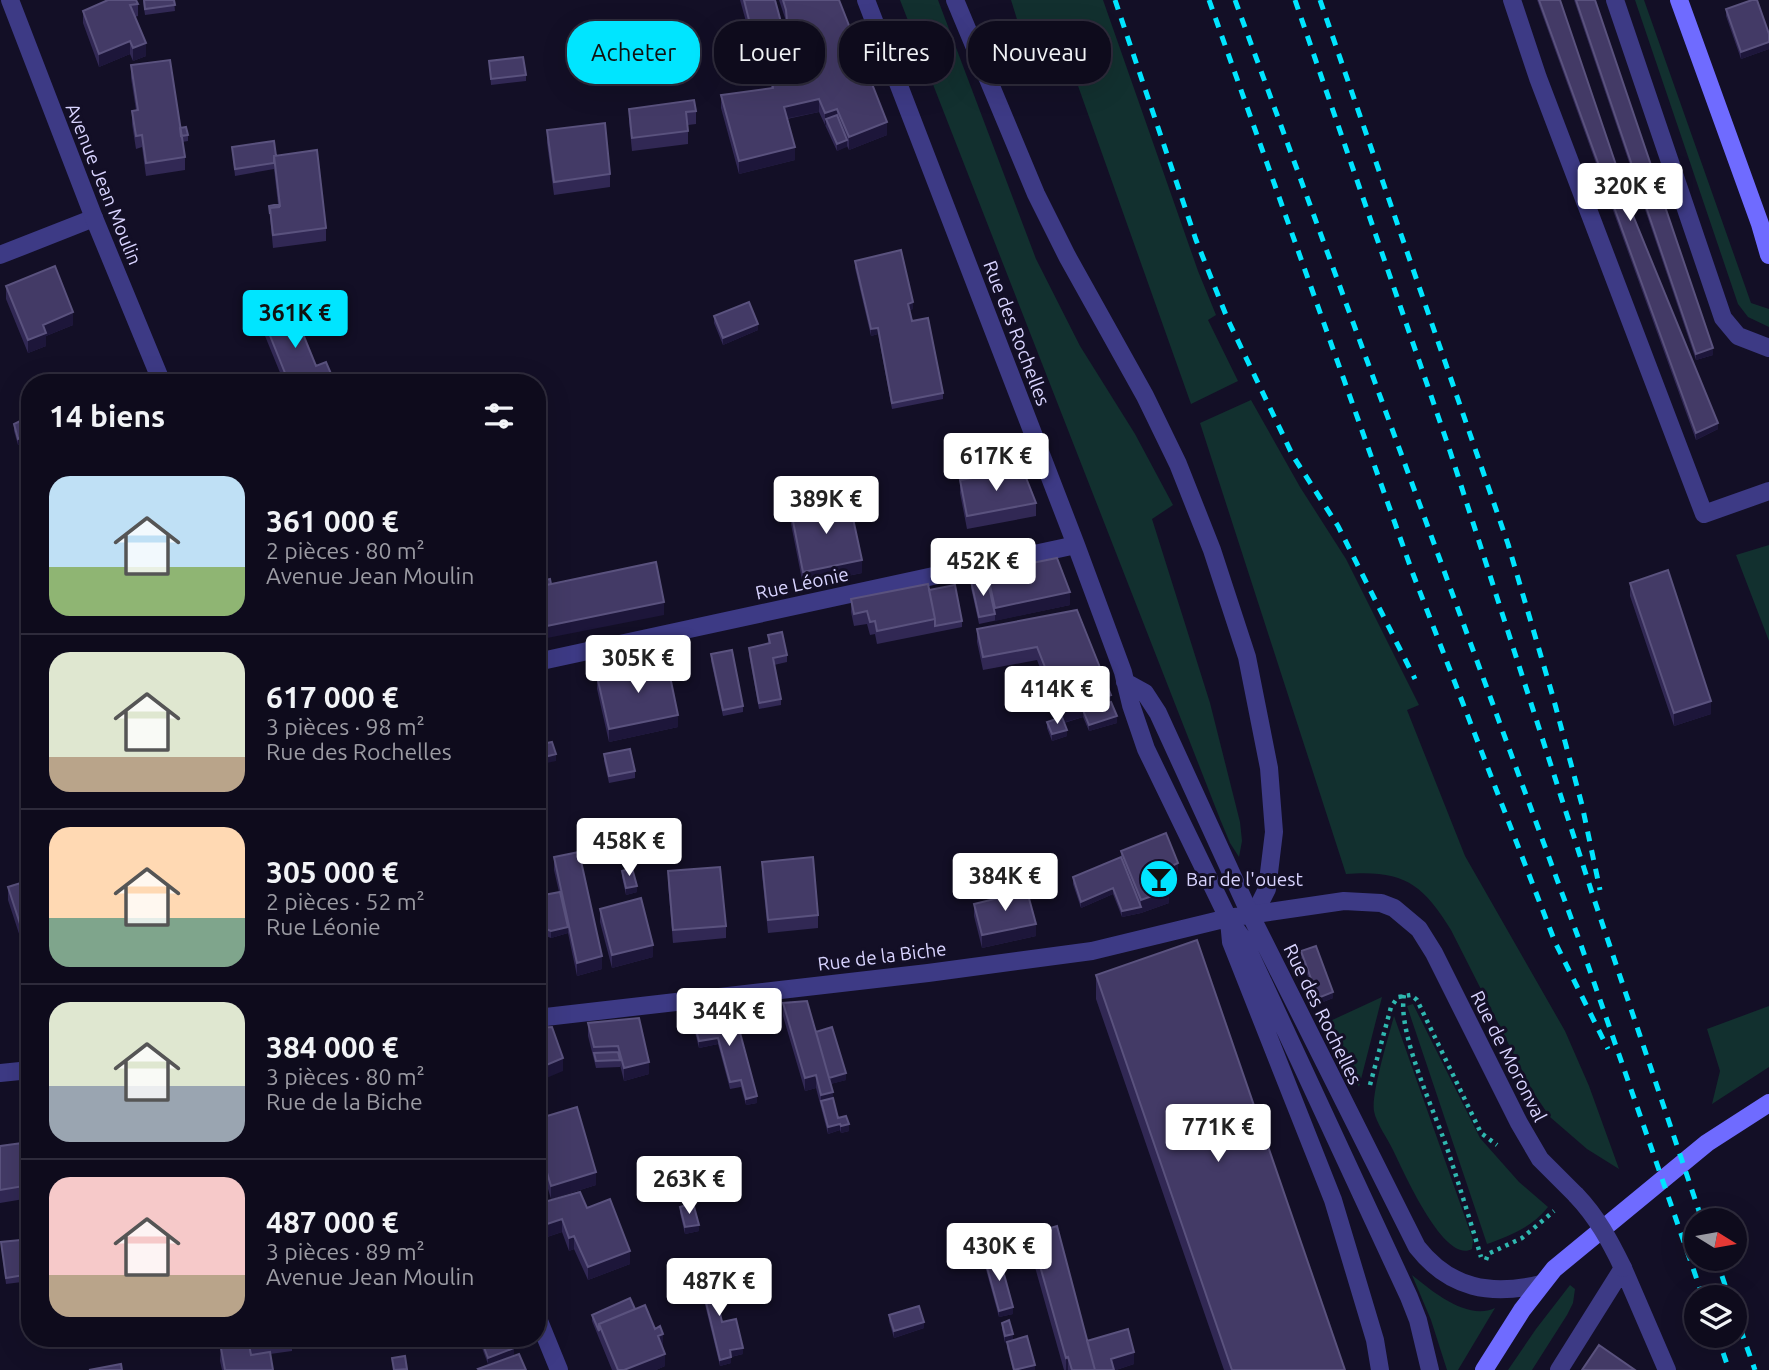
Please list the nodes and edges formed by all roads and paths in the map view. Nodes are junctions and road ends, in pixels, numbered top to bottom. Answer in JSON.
{"nodes":[{"id":1,"x":10,"y":0,"type":"edge"},
{"id":2,"x":866,"y":0,"type":"edge"},
{"id":3,"x":955,"y":0,"type":"edge"},
{"id":4,"x":1512,"y":0,"type":"edge"},
{"id":5,"x":1615,"y":0,"type":"edge"},
{"id":6,"x":1679,"y":0,"type":"edge"},
{"id":7,"x":94,"y":219,"type":"junction"},
{"id":8,"x":1765,"y":232,"type":"edge"},
{"id":9,"x":1769,"y":255,"type":"edge"},
{"id":10,"x":0,"y":256,"type":"edge"},
{"id":11,"x":1769,"y":348,"type":"edge"},
{"id":12,"x":158,"y":374,"type":"edge"},
{"id":13,"x":1769,"y":491,"type":"edge"},
{"id":14,"x":1076,"y":545,"type":"junction"},
{"id":15,"x":546,"y":660,"type":"edge"},
{"id":16,"x":1124,"y":677,"type":"junction"},
{"id":17,"x":1250,"y":915,"type":"junction"},
{"id":18,"x":1228,"y":918,"type":"junction"},
{"id":19,"x":1404,"y":995,"type":"junction"},
{"id":20,"x":546,"y":1017,"type":"edge"},
{"id":21,"x":21,"y":1071,"type":"edge"},
{"id":22,"x":0,"y":1073,"type":"edge"},
{"id":23,"x":1367,"y":1097,"type":"dead end"},
{"id":24,"x":1769,"y":1103,"type":"edge"},
{"id":25,"x":1540,"y":1159,"type":"junction"},
{"id":26,"x":1550,"y":1215,"type":"dead end"},
{"id":27,"x":1479,"y":1249,"type":"junction"},
{"id":28,"x":1485,"y":1267,"type":"dead end"},
{"id":29,"x":1623,"y":1268,"type":"junction"},
{"id":30,"x":1541,"y":1284,"type":"junction"},
{"id":31,"x":546,"y":1338,"type":"edge"},
{"id":32,"x":559,"y":1370,"type":"edge"},
{"id":33,"x":1381,"y":1370,"type":"edge"},
{"id":34,"x":1430,"y":1370,"type":"edge"},
{"id":35,"x":1484,"y":1370,"type":"edge"},
{"id":36,"x":1559,"y":1370,"type":"edge"},
{"id":37,"x":1667,"y":1370,"type":"edge"}],
"edges":[{"from":1,"to":7,"type":"street","name":"Avenue Jean Moulin"},
{"from":2,"to":14,"type":"street","name":"Rue des Rochelles"},
{"from":3,"to":17,"type":"street"},
{"from":4,"to":13,"type":"street"},
{"from":5,"to":11,"type":"street"},
{"from":6,"to":8,"type":"main road"},
{"from":7,"to":10,"type":"street"},
{"from":7,"to":12,"type":"street","name":"Avenue Jean Moulin"},
{"from":8,"to":9,"type":"main road"},
{"from":14,"to":15,"type":"street","name":"Rue Léonie"},
{"from":14,"to":16,"type":"street","name":"Rue des Rochelles"},
{"from":16,"to":17,"type":"street","name":"Rue des Rochelles"},
{"from":16,"to":18,"type":"street","name":"Rue des Rochelles"},
{"from":17,"to":18,"type":"street","name":"Rue de Moronval"},
{"from":17,"to":25,"type":"street","name":"Rue de Moronval"},
{"from":17,"to":30,"type":"street","name":"Rue des Rochelles"},
{"from":18,"to":20,"type":"street","name":"Rue de la Biche"},
{"from":18,"to":33,"type":"street","name":"Rue des Rochelles"},
{"from":18,"to":34,"type":"street","name":"Rue des Rochelles"},
{"from":19,"to":23,"type":"path"},
{"from":19,"to":25,"type":"path"},
{"from":19,"to":27,"type":"path"},
{"from":21,"to":22,"type":"street"},
{"from":24,"to":30,"type":"main road"},
{"from":25,"to":29,"type":"street","name":"Rue de Moronval","bridge":true},
{"from":26,"to":27,"type":"path"},
{"from":27,"to":28,"type":"path"},
{"from":29,"to":36,"type":"street"},
{"from":29,"to":37,"type":"street","name":"Rue de Moronval"},
{"from":30,"to":35,"type":"main road"},
{"from":31,"to":32,"type":"street"}]}
